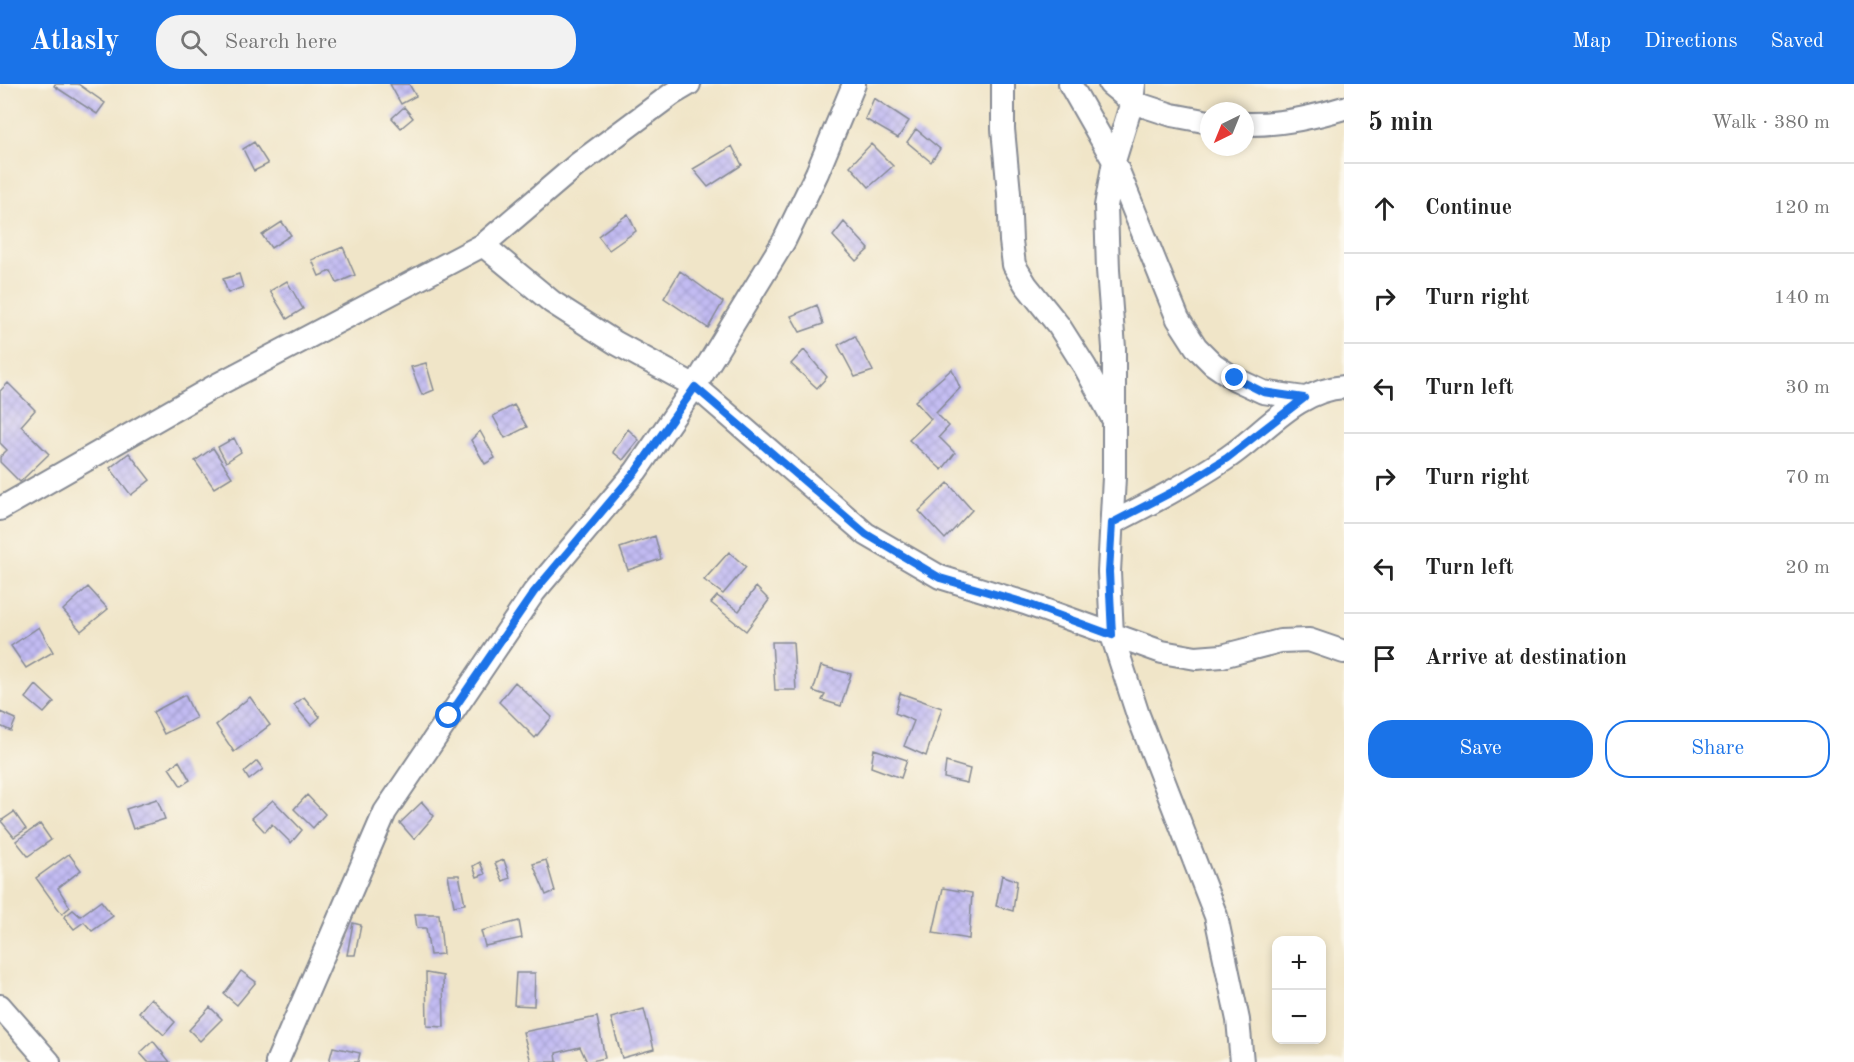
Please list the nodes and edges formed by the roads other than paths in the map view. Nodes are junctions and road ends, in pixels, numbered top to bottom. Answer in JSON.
{"nodes":[{"id":1,"x":688,"y":84,"type":"edge"},
{"id":2,"x":854,"y":84,"type":"edge"},
{"id":3,"x":1003,"y":84,"type":"edge"},
{"id":4,"x":1070,"y":84,"type":"edge"},
{"id":5,"x":1110,"y":84,"type":"edge"},
{"id":6,"x":1133,"y":93,"type":"edge"},
{"id":7,"x":1344,"y":108,"type":"edge"},
{"id":8,"x":1200,"y":120,"type":"edge"},
{"id":9,"x":1254,"y":124,"type":"edge"},
{"id":10,"x":1114,"y":161,"type":"junction"},
{"id":11,"x":483,"y":245,"type":"junction"},
{"id":12,"x":695,"y":387,"type":"junction"},
{"id":13,"x":1344,"y":387,"type":"edge"},
{"id":14,"x":1304,"y":398,"type":"junction"},
{"id":15,"x":1114,"y":421,"type":"junction"},
{"id":16,"x":0,"y":509,"type":"edge"},
{"id":17,"x":1112,"y":523,"type":"junction"},
{"id":18,"x":1112,"y":635,"type":"junction"},
{"id":19,"x":1344,"y":652,"type":"edge"},
{"id":20,"x":0,"y":1006,"type":"edge"},
{"id":21,"x":49,"y":1062,"type":"edge"},
{"id":22,"x":277,"y":1062,"type":"edge"},
{"id":23,"x":1242,"y":1062,"type":"edge"}],
"edges":[{"from":1,"to":11,"type":"street"},
{"from":2,"to":12,"type":"street"},
{"from":3,"to":15,"type":"street"},
{"from":4,"to":10,"type":"street"},
{"from":5,"to":6,"type":"street"},
{"from":6,"to":8,"type":"street"},
{"from":6,"to":10,"type":"street"},
{"from":7,"to":9,"type":"street"},
{"from":10,"to":14,"type":"street"},
{"from":10,"to":15,"type":"street"},
{"from":11,"to":12,"type":"street"},
{"from":11,"to":16,"type":"street"},
{"from":12,"to":18,"type":"street"},
{"from":12,"to":22,"type":"street"},
{"from":13,"to":14,"type":"street"},
{"from":14,"to":17,"type":"street"},
{"from":15,"to":17,"type":"street"},
{"from":17,"to":18,"type":"street"},
{"from":18,"to":19,"type":"street"},
{"from":18,"to":23,"type":"street"},
{"from":20,"to":21,"type":"street"}]}
